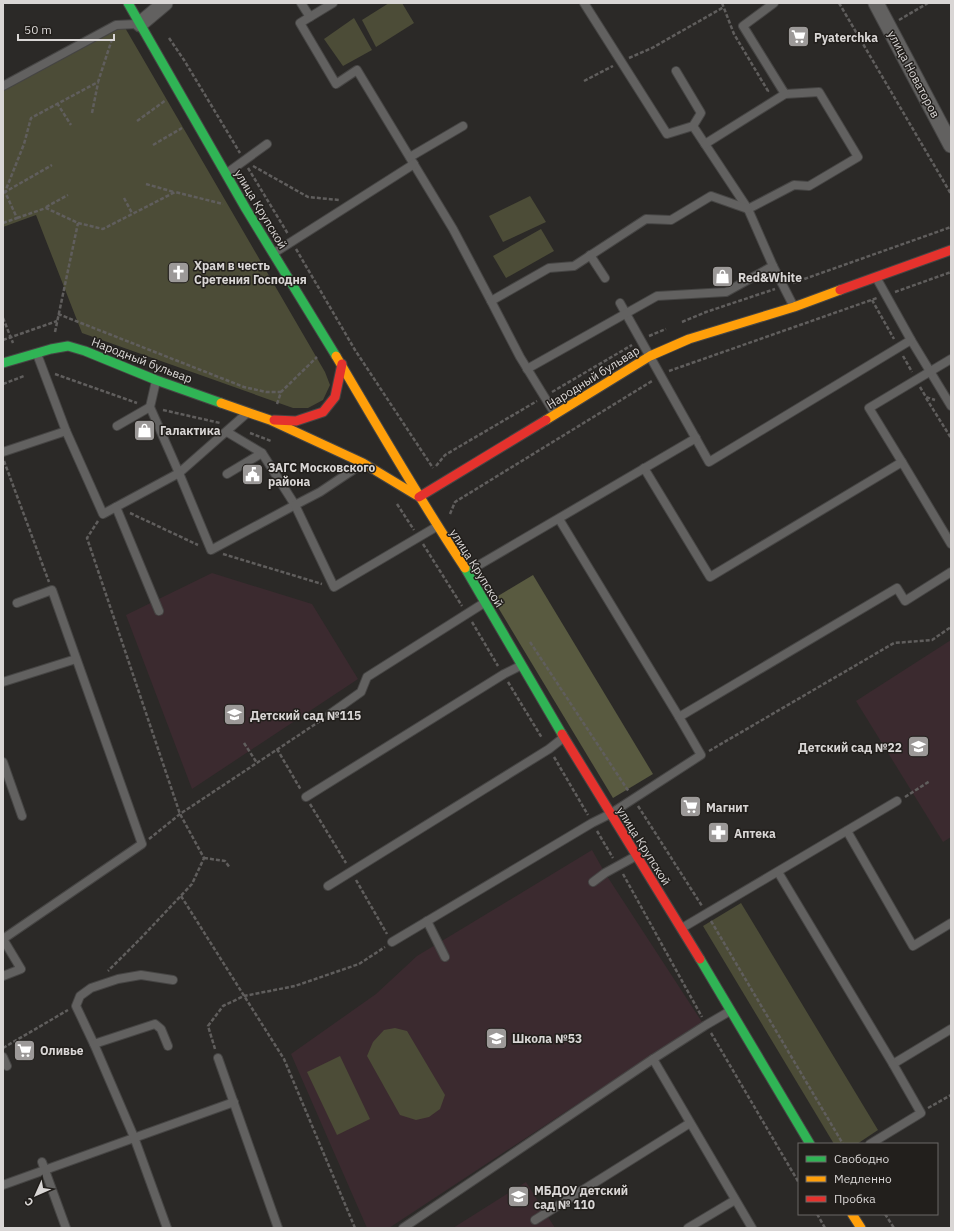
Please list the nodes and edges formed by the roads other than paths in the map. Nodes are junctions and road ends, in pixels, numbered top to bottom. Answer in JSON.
{"nodes":[{"id":1,"x":128,"y":3,"type":"edge"},
{"id":2,"x":165,"y":3,"type":"edge"},
{"id":3,"x":301,"y":3,"type":"edge"},
{"id":4,"x":333,"y":3,"type":"edge"},
{"id":5,"x":584,"y":3,"type":"edge"},
{"id":6,"x":774,"y":3,"type":"edge"},
{"id":7,"x":876,"y":3,"type":"edge"},
{"id":8,"x":310,"y":17,"type":"junction"},
{"id":9,"x":140,"y":24,"type":"junction"},
{"id":10,"x":676,"y":71,"type":"dead end"},
{"id":11,"x":3,"y":86,"type":"edge"},
{"id":12,"x":785,"y":94,"type":"junction"},
{"id":13,"x":463,"y":126,"type":"dead end"},
{"id":14,"x":693,"y":126,"type":"junction"},
{"id":15,"x":267,"y":144,"type":"dead end"},
{"id":16,"x":705,"y":144,"type":"junction"},
{"id":17,"x":951,"y":144,"type":"edge"},
{"id":18,"x":412,"y":161,"type":"junction"},
{"id":19,"x":226,"y":174,"type":"junction"},
{"id":20,"x":748,"y":208,"type":"junction"},
{"id":21,"x":951,"y":250,"type":"edge"},
{"id":22,"x":274,"y":254,"type":"junction"},
{"id":23,"x":590,"y":255,"type":"junction"},
{"id":24,"x":773,"y":266,"type":"junction"},
{"id":25,"x":876,"y":277,"type":"junction"},
{"id":26,"x":605,"y":278,"type":"dead end"},
{"id":27,"x":491,"y":302,"type":"junction"},
{"id":28,"x":620,"y":303,"type":"dead end"},
{"id":29,"x":794,"y":307,"type":"junction"},
{"id":30,"x":626,"y":314,"type":"junction"},
{"id":31,"x":912,"y":340,"type":"junction"},
{"id":32,"x":36,"y":353,"type":"junction"},
{"id":33,"x":650,"y":356,"type":"junction"},
{"id":34,"x":951,"y":359,"type":"edge"},
{"id":35,"x":3,"y":363,"type":"edge"},
{"id":36,"x":342,"y":364,"type":"junction"},
{"id":37,"x":527,"y":369,"type":"junction"},
{"id":38,"x":930,"y":371,"type":"junction"},
{"id":39,"x":156,"y":380,"type":"junction"},
{"id":40,"x":950,"y":404,"type":"edge"},
{"id":41,"x":150,"y":407,"type":"junction"},
{"id":42,"x":248,"y":412,"type":"junction"},
{"id":43,"x":555,"y":415,"type":"junction"},
{"id":44,"x":270,"y":420,"type":"junction"},
{"id":45,"x":117,"y":426,"type":"dead end"},
{"id":46,"x":66,"y":431,"type":"junction"},
{"id":47,"x":227,"y":432,"type":"junction"},
{"id":48,"x":696,"y":438,"type":"junction"},
{"id":49,"x":385,"y":440,"type":"junction"},
{"id":50,"x":3,"y":452,"type":"edge"},
{"id":51,"x":262,"y":453,"type":"junction"},
{"id":52,"x":902,"y":462,"type":"junction"},
{"id":53,"x":363,"y":463,"type":"junction"},
{"id":54,"x":644,"y":468,"type":"junction"},
{"id":55,"x":179,"y":473,"type":"junction"},
{"id":56,"x":227,"y":474,"type":"dead end"},
{"id":57,"x":419,"y":497,"type":"junction"},
{"id":58,"x":295,"y":505,"type":"junction"},
{"id":59,"x":116,"y":507,"type":"junction"},
{"id":60,"x":559,"y":519,"type":"junction"},
{"id":61,"x":437,"y":526,"type":"junction"},
{"id":62,"x":951,"y":544,"type":"edge"},
{"id":63,"x":467,"y":572,"type":"junction"},
{"id":64,"x":951,"y":572,"type":"edge"},
{"id":65,"x":485,"y":602,"type":"junction"},
{"id":66,"x":17,"y":603,"type":"dead end"},
{"id":67,"x":159,"y":611,"type":"dead end"},
{"id":68,"x":76,"y":659,"type":"junction"},
{"id":69,"x":521,"y":665,"type":"junction"},
{"id":70,"x":3,"y":682,"type":"edge"},
{"id":71,"x":330,"y":714,"type":"road end"},
{"id":72,"x":679,"y":717,"type":"junction"},
{"id":73,"x":564,"y":738,"type":"junction"},
{"id":74,"x":3,"y":762,"type":"edge"},
{"id":75,"x":306,"y":797,"type":"road end"},
{"id":76,"x":897,"y":802,"type":"road end"},
{"id":77,"x":610,"y":814,"type":"junction"},
{"id":78,"x":22,"y":816,"type":"dead end"},
{"id":79,"x":847,"y":831,"type":"junction"},
{"id":80,"x":637,"y":856,"type":"junction"},
{"id":81,"x":778,"y":872,"type":"junction"},
{"id":82,"x":593,"y":882,"type":"dead end"},
{"id":83,"x":328,"y":886,"type":"dead end"},
{"id":84,"x":427,"y":921,"type":"junction"},
{"id":85,"x":951,"y":923,"type":"edge"},
{"id":86,"x":681,"y":929,"type":"junction"},
{"id":87,"x":392,"y":942,"type":"road end"},
{"id":88,"x":446,"y":957,"type":"dead end"},
{"id":89,"x":3,"y":976,"type":"edge"},
{"id":90,"x":173,"y":980,"type":"dead end"},
{"id":91,"x":730,"y":1011,"type":"junction"},
{"id":92,"x":951,"y":1029,"type":"edge"},
{"id":93,"x":94,"y":1044,"type":"junction"},
{"id":94,"x":168,"y":1046,"type":"dead end"},
{"id":95,"x":3,"y":1057,"type":"edge"},
{"id":96,"x":218,"y":1058,"type":"road end"},
{"id":97,"x":653,"y":1059,"type":"junction"},
{"id":98,"x":893,"y":1064,"type":"junction"},
{"id":99,"x":7,"y":1066,"type":"dead end"},
{"id":100,"x":234,"y":1102,"type":"junction"},
{"id":101,"x":690,"y":1123,"type":"junction"},
{"id":102,"x":134,"y":1137,"type":"junction"},
{"id":103,"x":809,"y":1143,"type":"edge"},
{"id":104,"x":872,"y":1143,"type":"edge"},
{"id":105,"x":43,"y":1166,"type":"junction"},
{"id":106,"x":3,"y":1185,"type":"edge"},
{"id":107,"x":735,"y":1200,"type":"junction"},
{"id":108,"x":853,"y":1215,"type":"edge"},
{"id":109,"x":535,"y":1220,"type":"dead end"},
{"id":110,"x":66,"y":1228,"type":"edge"},
{"id":111,"x":167,"y":1228,"type":"edge"},
{"id":112,"x":278,"y":1228,"type":"edge"},
{"id":113,"x":403,"y":1228,"type":"edge"},
{"id":114,"x":688,"y":1228,"type":"edge"},
{"id":115,"x":752,"y":1228,"type":"edge"},
{"id":116,"x":861,"y":1228,"type":"edge"}],
"edges":[{"from":1,"to":9,"type":"street","name":"улица Крупской"},
{"from":2,"to":9,"type":"street"},
{"from":3,"to":8,"type":"lane"},
{"from":4,"to":8,"type":"lane"},
{"from":5,"to":14,"type":"lane"},
{"from":6,"to":12,"type":"lane"},
{"from":7,"to":17,"type":"street","name":"улица Новаторов"},
{"from":8,"to":18,"type":"lane"},
{"from":9,"to":11,"type":"lane"},
{"from":9,"to":19,"type":"street","name":"улица Крупской"},
{"from":10,"to":14,"type":"lane"},
{"from":12,"to":16,"type":"lane"},
{"from":12,"to":20,"type":"lane"},
{"from":13,"to":18,"type":"lane"},
{"from":14,"to":16,"type":"lane"},
{"from":15,"to":19,"type":"lane"},
{"from":16,"to":20,"type":"lane"},
{"from":18,"to":22,"type":"lane"},
{"from":18,"to":27,"type":"lane"},
{"from":19,"to":22,"type":"street","name":"улица Крупской"},
{"from":20,"to":23,"type":"lane"},
{"from":20,"to":24,"type":"lane"},
{"from":21,"to":25,"type":"street","name":"Народный бульвар"},
{"from":22,"to":36,"type":"street","name":"улица Крупской"},
{"from":23,"to":26,"type":"lane"},
{"from":23,"to":27,"type":"lane"},
{"from":24,"to":29,"type":"lane"},
{"from":24,"to":30,"type":"lane"},
{"from":25,"to":29,"type":"street","name":"Народный бульвар"},
{"from":25,"to":31,"type":"lane"},
{"from":27,"to":37,"type":"lane"},
{"from":28,"to":30,"type":"lane"},
{"from":29,"to":33,"type":"street","name":"Народный бульвар"},
{"from":30,"to":33,"type":"lane"},
{"from":30,"to":37,"type":"lane"},
{"from":31,"to":38,"type":"lane"},
{"from":31,"to":48,"type":"lane"},
{"from":32,"to":35,"type":"street","name":"Народный бульвар"},
{"from":32,"to":39,"type":"street","name":"Народный бульвар"},
{"from":32,"to":46,"type":"lane"},
{"from":33,"to":43,"type":"street","name":"Народный бульвар"},
{"from":33,"to":48,"type":"lane"},
{"from":34,"to":38,"type":"lane"},
{"from":36,"to":44,"type":"street","name":"Народный бульвар"},
{"from":36,"to":49,"type":"street","name":"улица Крупской"},
{"from":37,"to":43,"type":"lane"},
{"from":38,"to":40,"type":"lane"},
{"from":38,"to":52,"type":"lane"},
{"from":39,"to":41,"type":"lane"},
{"from":39,"to":42,"type":"street","name":"Народный бульвар"},
{"from":41,"to":45,"type":"lane"},
{"from":41,"to":55,"type":"lane"},
{"from":42,"to":44,"type":"street","name":"Народный бульвар"},
{"from":42,"to":47,"type":"lane"},
{"from":43,"to":57,"type":"street","name":"Народный бульвар"},
{"from":44,"to":53,"type":"street","name":"Народный бульвар"},
{"from":46,"to":50,"type":"lane"},
{"from":46,"to":59,"type":"lane"},
{"from":47,"to":51,"type":"lane"},
{"from":47,"to":55,"type":"lane"},
{"from":48,"to":54,"type":"lane"},
{"from":49,"to":53,"type":"street"},
{"from":49,"to":57,"type":"street","name":"улица Крупской"},
{"from":51,"to":56,"type":"lane"},
{"from":51,"to":58,"type":"lane"},
{"from":52,"to":54,"type":"lane"},
{"from":52,"to":62,"type":"lane"},
{"from":53,"to":57,"type":"street","name":"Народный бульвар"},
{"from":53,"to":58,"type":"lane"},
{"from":54,"to":60,"type":"lane"},
{"from":55,"to":58,"type":"lane"},
{"from":55,"to":59,"type":"lane"},
{"from":57,"to":61,"type":"street","name":"улица Крупской"},
{"from":58,"to":61,"type":"lane"},
{"from":59,"to":67,"type":"lane"},
{"from":60,"to":63,"type":"lane"},
{"from":60,"to":72,"type":"lane"},
{"from":61,"to":63,"type":"street","name":"улица Крупской"},
{"from":63,"to":65,"type":"street","name":"улица Крупской"},
{"from":64,"to":72,"type":"lane"},
{"from":65,"to":69,"type":"street","name":"улица Крупской"},
{"from":65,"to":71,"type":"lane"},
{"from":66,"to":68,"type":"lane"},
{"from":68,"to":70,"type":"lane"},
{"from":68,"to":89,"type":"lane"},
{"from":69,"to":73,"type":"street","name":"улица Крупской"},
{"from":69,"to":75,"type":"lane"},
{"from":72,"to":77,"type":"lane"},
{"from":73,"to":77,"type":"street","name":"улица Крупской"},
{"from":73,"to":83,"type":"lane"},
{"from":74,"to":78,"type":"lane"},
{"from":76,"to":79,"type":"lane"},
{"from":77,"to":80,"type":"street","name":"улица Крупской"},
{"from":77,"to":84,"type":"lane"},
{"from":79,"to":81,"type":"lane"},
{"from":79,"to":85,"type":"lane"},
{"from":80,"to":82,"type":"lane"},
{"from":80,"to":86,"type":"street","name":"улица Крупской"},
{"from":81,"to":86,"type":"lane"},
{"from":81,"to":98,"type":"lane"},
{"from":84,"to":87,"type":"lane"},
{"from":84,"to":88,"type":"lane"},
{"from":86,"to":91,"type":"street","name":"улица Крупской"},
{"from":90,"to":93,"type":"lane"},
{"from":91,"to":97,"type":"lane"},
{"from":91,"to":103,"type":"street","name":"улица Крупской"},
{"from":92,"to":98,"type":"lane"},
{"from":93,"to":94,"type":"lane"},
{"from":93,"to":102,"type":"lane"},
{"from":95,"to":99,"type":"lane"},
{"from":96,"to":100,"type":"lane"},
{"from":97,"to":101,"type":"lane"},
{"from":97,"to":113,"type":"lane"},
{"from":98,"to":104,"type":"lane"},
{"from":100,"to":102,"type":"lane"},
{"from":100,"to":112,"type":"lane"},
{"from":101,"to":107,"type":"lane"},
{"from":101,"to":109,"type":"lane"},
{"from":102,"to":105,"type":"lane"},
{"from":102,"to":111,"type":"lane"},
{"from":105,"to":106,"type":"lane"},
{"from":105,"to":110,"type":"lane"},
{"from":107,"to":114,"type":"lane"},
{"from":107,"to":115,"type":"lane"},
{"from":108,"to":116,"type":"street"}]}
